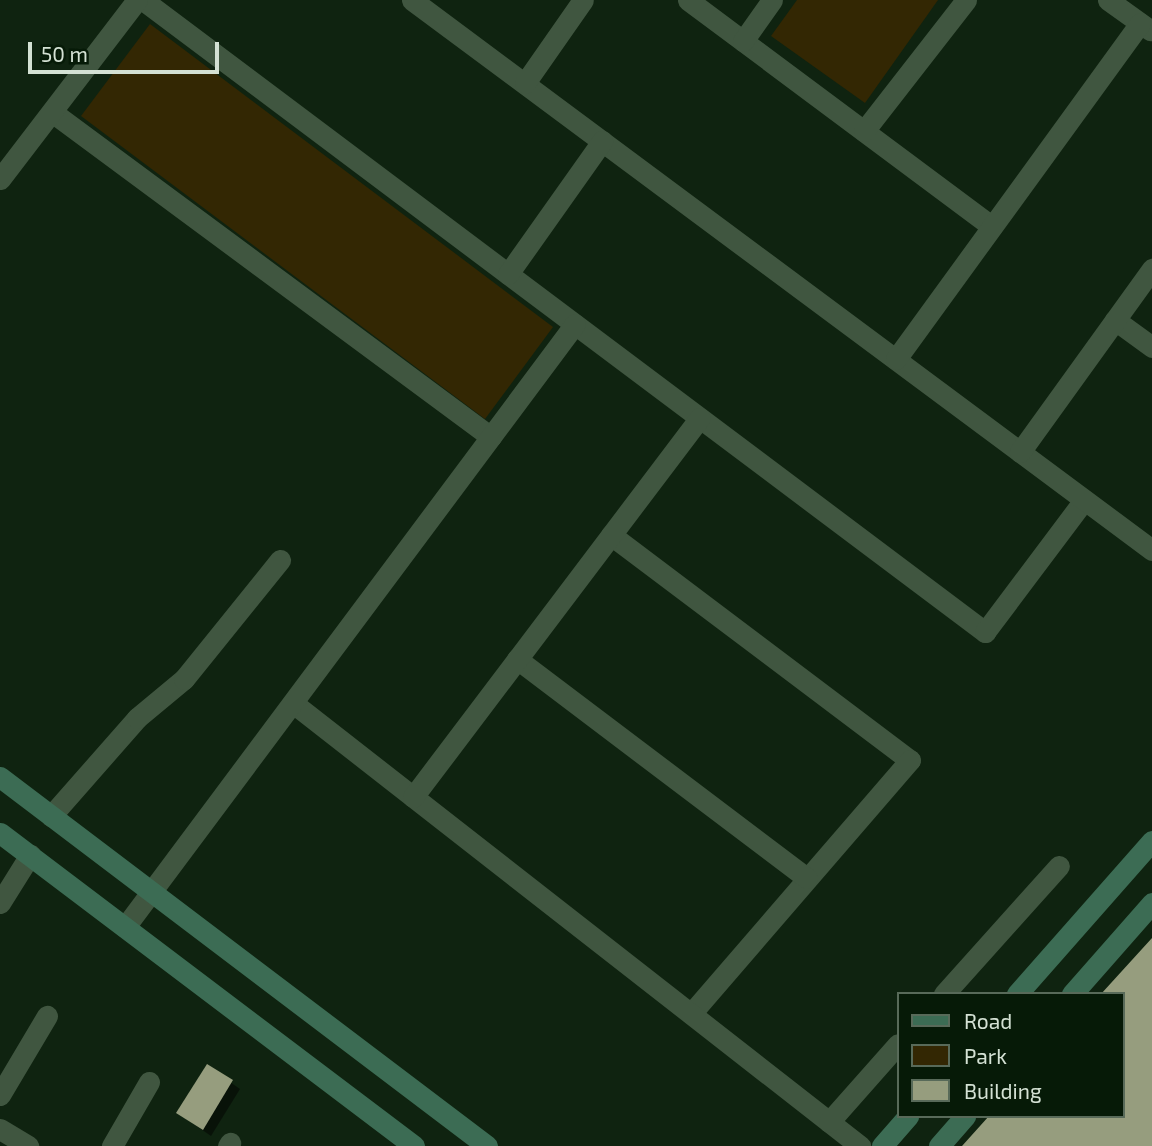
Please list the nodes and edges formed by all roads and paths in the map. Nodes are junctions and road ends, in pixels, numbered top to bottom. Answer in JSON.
{"nodes":[{"id":1,"x":137,"y":0,"type":"edge"},
{"id":2,"x":143,"y":0,"type":"edge"},
{"id":3,"x":412,"y":0,"type":"edge"},
{"id":4,"x":583,"y":0,"type":"edge"},
{"id":5,"x":688,"y":0,"type":"edge"},
{"id":6,"x":772,"y":0,"type":"edge"},
{"id":7,"x":966,"y":0,"type":"edge"},
{"id":8,"x":1108,"y":0,"type":"edge"},
{"id":9,"x":1146,"y":27,"type":"edge"},
{"id":10,"x":743,"y":41,"type":"junction"},
{"id":11,"x":524,"y":83,"type":"junction"},
{"id":12,"x":52,"y":112,"type":"junction"},
{"id":13,"x":864,"y":131,"type":"junction"},
{"id":14,"x":602,"y":141,"type":"junction"},
{"id":15,"x":0,"y":179,"type":"edge"},
{"id":16,"x":992,"y":227,"type":"junction"},
{"id":17,"x":1152,"y":270,"type":"edge"},
{"id":18,"x":508,"y":274,"type":"junction"},
{"id":19,"x":1115,"y":320,"type":"junction"},
{"id":20,"x":575,"y":324,"type":"junction"},
{"id":21,"x":1152,"y":347,"type":"edge"},
{"id":22,"x":896,"y":359,"type":"junction"},
{"id":23,"x":700,"y":418,"type":"junction"},
{"id":24,"x":491,"y":437,"type":"junction"},
{"id":25,"x":1020,"y":452,"type":"junction"},
{"id":26,"x":1084,"y":500,"type":"junction"},
{"id":27,"x":611,"y":535,"type":"junction"},
{"id":28,"x":1152,"y":550,"type":"edge"},
{"id":29,"x":280,"y":561,"type":"dead end"},
{"id":30,"x":517,"y":659,"type":"junction"},
{"id":31,"x":293,"y":703,"type":"junction"},
{"id":32,"x":0,"y":777,"type":"edge"},
{"id":33,"x":413,"y":797,"type":"junction"},
{"id":34,"x":51,"y":816,"type":"junction"},
{"id":35,"x":0,"y":833,"type":"edge"},
{"id":36,"x":1152,"y":841,"type":"edge"},
{"id":37,"x":30,"y":855,"type":"junction"},
{"id":38,"x":1059,"y":866,"type":"dead end"},
{"id":39,"x":807,"y":878,"type":"junction"},
{"id":40,"x":152,"y":892,"type":"junction"},
{"id":41,"x":0,"y":902,"type":"edge"},
{"id":42,"x":1152,"y":903,"type":"edge"},
{"id":43,"x":125,"y":927,"type":"junction"},
{"id":44,"x":946,"y":992,"type":"edge"},
{"id":45,"x":1019,"y":992,"type":"edge"},
{"id":46,"x":1075,"y":992,"type":"edge"},
{"id":47,"x":691,"y":1014,"type":"junction"},
{"id":48,"x":47,"y":1016,"type":"dead end"},
{"id":49,"x":897,"y":1045,"type":"edge"},
{"id":50,"x":149,"y":1082,"type":"dead end"},
{"id":51,"x":0,"y":1095,"type":"edge"},
{"id":52,"x":906,"y":1118,"type":"edge"},
{"id":53,"x":963,"y":1118,"type":"edge"},
{"id":54,"x":828,"y":1122,"type":"junction"},
{"id":55,"x":0,"y":1129,"type":"edge"},
{"id":56,"x":28,"y":1146,"type":"edge"},
{"id":57,"x":112,"y":1146,"type":"edge"},
{"id":58,"x":414,"y":1146,"type":"edge"},
{"id":59,"x":487,"y":1146,"type":"edge"},
{"id":60,"x":860,"y":1146,"type":"edge"},
{"id":61,"x":882,"y":1146,"type":"edge"},
{"id":62,"x":939,"y":1146,"type":"edge"}],
"edges":[{"from":1,"to":12,"type":"street"},
{"from":2,"to":18,"type":"street"},
{"from":3,"to":11,"type":"street"},
{"from":4,"to":11,"type":"street"},
{"from":5,"to":10,"type":"street"},
{"from":6,"to":10,"type":"street"},
{"from":7,"to":13,"type":"street"},
{"from":8,"to":9,"type":"street"},
{"from":9,"to":16,"type":"street"},
{"from":10,"to":13,"type":"street"},
{"from":11,"to":14,"type":"street"},
{"from":12,"to":15,"type":"street"},
{"from":12,"to":24,"type":"street"},
{"from":13,"to":16,"type":"street"},
{"from":14,"to":18,"type":"street"},
{"from":14,"to":22,"type":"street"},
{"from":16,"to":22,"type":"street"},
{"from":17,"to":19,"type":"street"},
{"from":18,"to":20,"type":"street"},
{"from":19,"to":21,"type":"street"},
{"from":19,"to":25,"type":"street"},
{"from":20,"to":23,"type":"street"},
{"from":20,"to":24,"type":"street"},
{"from":22,"to":25,"type":"street"},
{"from":23,"to":26,"type":"street"},
{"from":23,"to":27,"type":"street"},
{"from":24,"to":31,"type":"street"},
{"from":25,"to":26,"type":"street"},
{"from":26,"to":28,"type":"street"},
{"from":27,"to":30,"type":"street"},
{"from":27,"to":39,"type":"street"},
{"from":29,"to":34,"type":"street"},
{"from":30,"to":33,"type":"street"},
{"from":30,"to":39,"type":"street"},
{"from":31,"to":33,"type":"street"},
{"from":31,"to":40,"type":"street"},
{"from":32,"to":34,"type":"street"},
{"from":33,"to":47,"type":"street"},
{"from":34,"to":40,"type":"street"},
{"from":35,"to":37,"type":"street"},
{"from":36,"to":45,"type":"street"},
{"from":37,"to":41,"type":"street"},
{"from":37,"to":43,"type":"street"},
{"from":38,"to":44,"type":"street"},
{"from":39,"to":47,"type":"street"},
{"from":40,"to":43,"type":"street"},
{"from":40,"to":59,"type":"street"},
{"from":42,"to":46,"type":"street"},
{"from":43,"to":58,"type":"street"},
{"from":47,"to":54,"type":"street"},
{"from":48,"to":51,"type":"street"},
{"from":49,"to":54,"type":"street"},
{"from":50,"to":57,"type":"street"},
{"from":52,"to":61,"type":"street"},
{"from":53,"to":62,"type":"street"},
{"from":54,"to":60,"type":"street"},
{"from":55,"to":56,"type":"street"}]}
